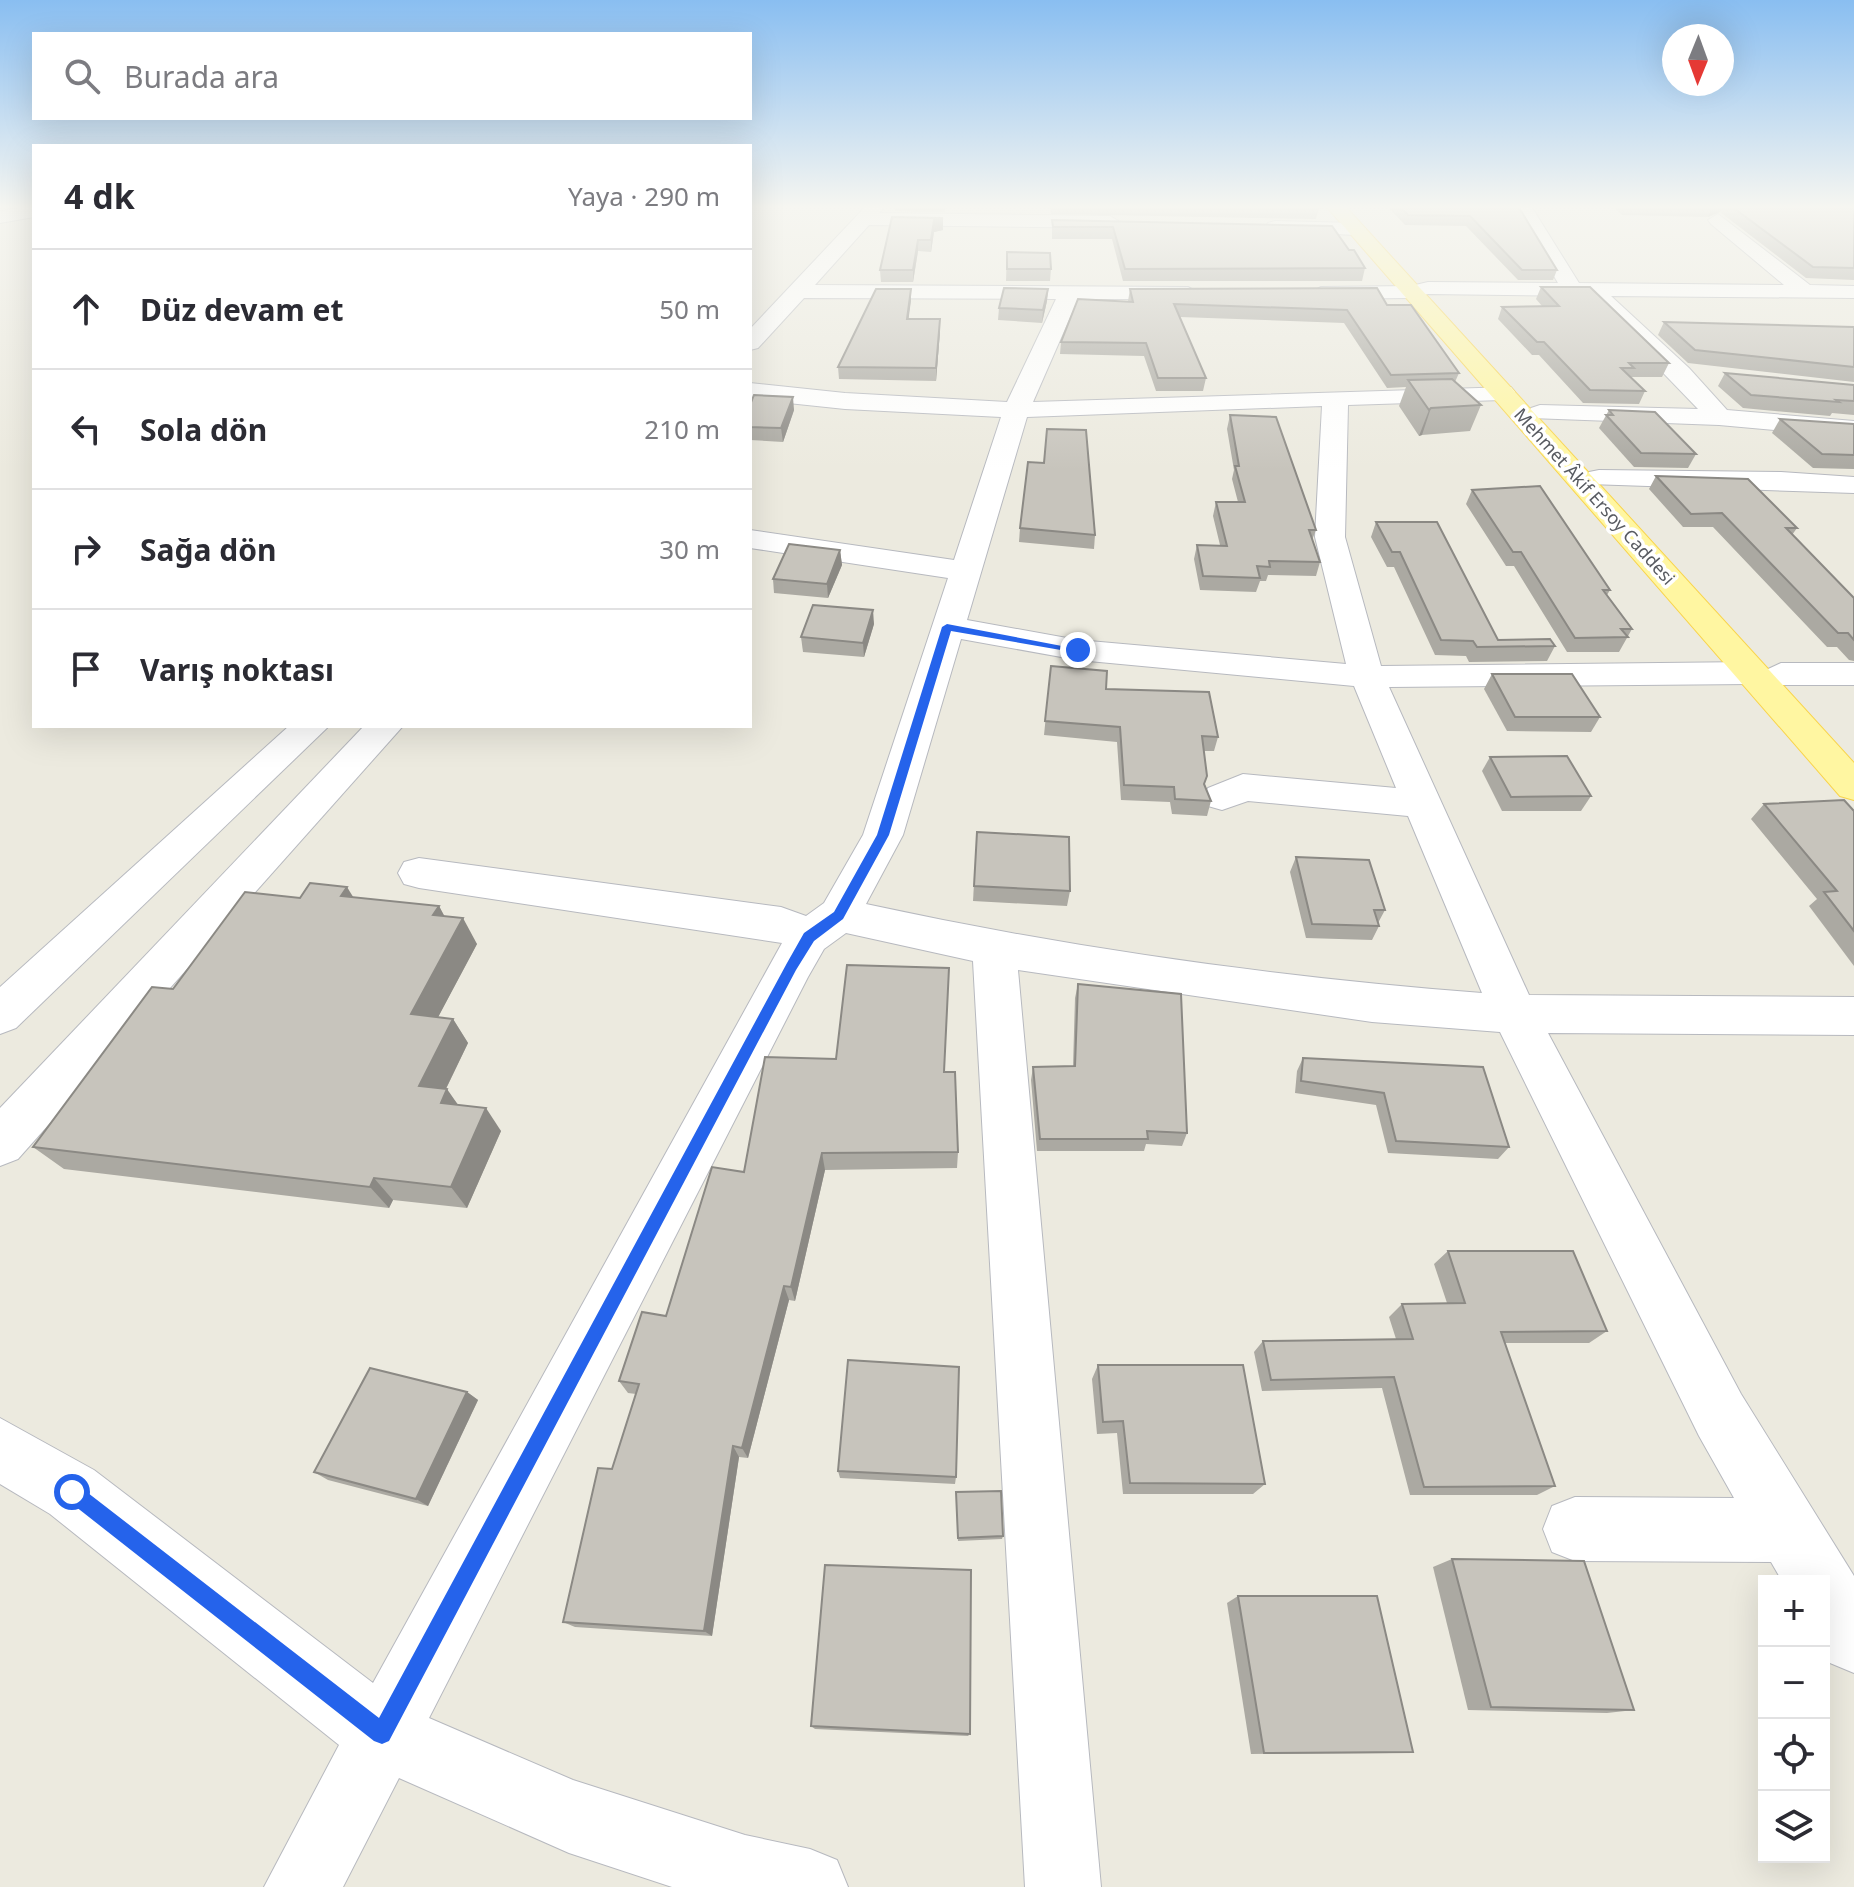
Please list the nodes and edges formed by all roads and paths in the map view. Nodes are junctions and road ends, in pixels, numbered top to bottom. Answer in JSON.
{"nodes":[{"id":1,"x":794,"y":294,"type":"edge"},
{"id":2,"x":1070,"y":294,"type":"edge"},
{"id":3,"x":1423,"y":294,"type":"edge"},
{"id":4,"x":1424,"y":294,"type":"edge"},
{"id":5,"x":1587,"y":294,"type":"edge"},
{"id":6,"x":752,"y":341,"type":"edge"},
{"id":7,"x":1680,"y":373,"type":"junction"},
{"id":8,"x":1712,"y":376,"type":"dead end"},
{"id":9,"x":752,"y":391,"type":"edge"},
{"id":10,"x":1502,"y":392,"type":"junction"},
{"id":11,"x":1335,"y":401,"type":"junction"},
{"id":12,"x":1016,"y":410,"type":"junction"},
{"id":13,"x":1540,"y":413,"type":"junction"},
{"id":14,"x":1719,"y":417,"type":"junction"},
{"id":15,"x":1854,"y":429,"type":"edge"},
{"id":16,"x":1599,"y":478,"type":"junction"},
{"id":17,"x":1854,"y":485,"type":"edge"},
{"id":18,"x":752,"y":539,"type":"edge"},
{"id":19,"x":964,"y":571,"type":"junction"},
{"id":20,"x":947,"y":627,"type":"junction"},
{"id":21,"x":1766,"y":674,"type":"junction"},
{"id":22,"x":1854,"y":674,"type":"edge"},
{"id":23,"x":1367,"y":677,"type":"junction"},
{"id":24,"x":309,"y":728,"type":"edge"},
{"id":25,"x":383,"y":728,"type":"edge"},
{"id":26,"x":1854,"y":755,"type":"edge"},
{"id":27,"x":1854,"y":787,"type":"edge"},
{"id":28,"x":1222,"y":797,"type":"dead end"},
{"id":29,"x":1424,"y":804,"type":"junction"},
{"id":30,"x":419,"y":873,"type":"dead end"},
{"id":31,"x":824,"y":926,"type":"junction"},
{"id":32,"x":994,"y":949,"type":"junction"},
{"id":33,"x":1514,"y":1014,"type":"junction"},
{"id":34,"x":0,"y":1015,"type":"edge"},
{"id":35,"x":1854,"y":1016,"type":"edge"},
{"id":36,"x":0,"y":1143,"type":"edge"},
{"id":37,"x":0,"y":1449,"type":"edge"},
{"id":38,"x":1575,"y":1529,"type":"dead end"},
{"id":39,"x":1804,"y":1556,"type":"edge"},
{"id":40,"x":1830,"y":1599,"type":"edge"},
{"id":41,"x":1854,"y":1639,"type":"edge"},
{"id":42,"x":382,"y":1734,"type":"junction"},
{"id":43,"x":302,"y":1887,"type":"edge"},
{"id":44,"x":810,"y":1887,"type":"edge"},
{"id":45,"x":1063,"y":1887,"type":"edge"}],
"edges":[{"from":1,"to":6,"type":"street"},
{"from":2,"to":12,"type":"street"},
{"from":3,"to":10,"type":"main road","name":"Mehmet Âkif Ersoy Caddesi"},
{"from":4,"to":13,"type":"main road","name":"Mehmet Âkif Ersoy Caddesi"},
{"from":5,"to":7,"type":"street"},
{"from":7,"to":8,"type":"street"},
{"from":7,"to":14,"type":"street"},
{"from":9,"to":12,"type":"street"},
{"from":10,"to":11,"type":"street"},
{"from":10,"to":21,"type":"main road","name":"Mehmet Âkif Ersoy Caddesi"},
{"from":11,"to":12,"type":"street"},
{"from":11,"to":23,"type":"street"},
{"from":12,"to":19,"type":"street"},
{"from":13,"to":14,"type":"street"},
{"from":13,"to":16,"type":"main road","name":"Mehmet Âkif Ersoy Caddesi"},
{"from":14,"to":15,"type":"street"},
{"from":16,"to":17,"type":"street"},
{"from":16,"to":21,"type":"main road","name":"Mehmet Âkif Ersoy Caddesi"},
{"from":18,"to":19,"type":"street"},
{"from":19,"to":20,"type":"street"},
{"from":20,"to":23,"type":"street"},
{"from":20,"to":31,"type":"street"},
{"from":21,"to":22,"type":"street"},
{"from":21,"to":23,"type":"street"},
{"from":21,"to":26,"type":"main road","name":"Mehmet Âkif Ersoy Caddesi"},
{"from":21,"to":27,"type":"main road","name":"Mehmet Âkif Ersoy Caddesi"},
{"from":23,"to":29,"type":"street"},
{"from":24,"to":34,"type":"street"},
{"from":25,"to":36,"type":"street"},
{"from":28,"to":29,"type":"street"},
{"from":29,"to":33,"type":"street"},
{"from":30,"to":31,"type":"street"},
{"from":31,"to":32,"type":"street"},
{"from":31,"to":42,"type":"street"},
{"from":32,"to":33,"type":"street"},
{"from":32,"to":45,"type":"street"},
{"from":33,"to":35,"type":"street"},
{"from":33,"to":39,"type":"street"},
{"from":37,"to":42,"type":"street"},
{"from":38,"to":39,"type":"street"},
{"from":40,"to":41,"type":"street"},
{"from":42,"to":43,"type":"street"},
{"from":42,"to":44,"type":"street"}]}
